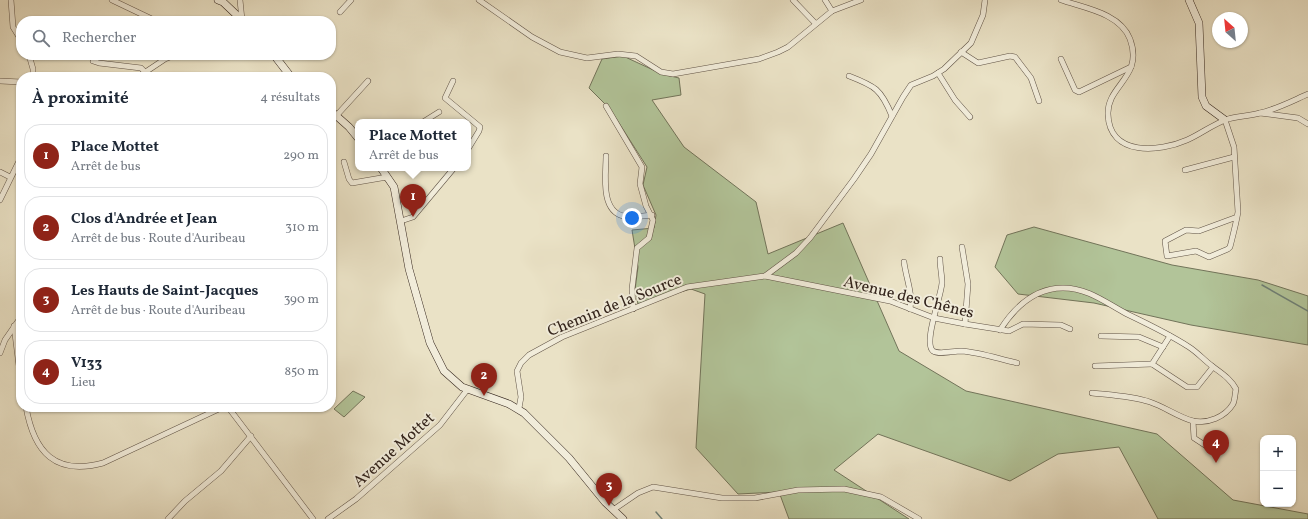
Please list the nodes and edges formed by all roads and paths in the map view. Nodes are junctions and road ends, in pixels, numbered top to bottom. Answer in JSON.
{"nodes":[{"id":1,"x":11,"y":0,"type":"edge"},
{"id":2,"x":112,"y":0,"type":"edge"},
{"id":3,"x":218,"y":0,"type":"edge"},
{"id":4,"x":240,"y":0,"type":"edge"},
{"id":5,"x":351,"y":0,"type":"edge"},
{"id":6,"x":479,"y":0,"type":"edge"},
{"id":7,"x":793,"y":0,"type":"edge"},
{"id":8,"x":825,"y":0,"type":"edge"},
{"id":9,"x":861,"y":0,"type":"edge"},
{"id":10,"x":985,"y":0,"type":"edge"},
{"id":11,"x":1061,"y":0,"type":"edge"},
{"id":12,"x":1189,"y":0,"type":"edge"},
{"id":13,"x":832,"y":11,"type":"junction"},
{"id":14,"x":340,"y":12,"type":"dead end"},
{"id":15,"x":146,"y":16,"type":"edge"},
{"id":16,"x":238,"y":16,"type":"edge"},
{"id":17,"x":242,"y":16,"type":"edge"},
{"id":18,"x":816,"y":23,"type":"junction"},
{"id":19,"x":16,"y":32,"type":"edge"},
{"id":20,"x":961,"y":52,"type":"junction"},
{"id":21,"x":1061,"y":59,"type":"dead end"},
{"id":22,"x":30,"y":60,"type":"edge"},
{"id":23,"x":93,"y":60,"type":"dead end"},
{"id":24,"x":165,"y":60,"type":"edge"},
{"id":25,"x":278,"y":60,"type":"edge"},
{"id":26,"x":1131,"y":67,"type":"junction"},
{"id":27,"x":144,"y":71,"type":"joint"},
{"id":28,"x":33,"y":72,"type":"edge"},
{"id":29,"x":287,"y":72,"type":"edge"},
{"id":30,"x":938,"y":73,"type":"junction"},
{"id":31,"x":848,"y":76,"type":"dead end"},
{"id":32,"x":0,"y":81,"type":"edge"},
{"id":33,"x":368,"y":81,"type":"dead end"},
{"id":34,"x":453,"y":81,"type":"dead end"},
{"id":35,"x":16,"y":82,"type":"edge"},
{"id":36,"x":1308,"y":94,"type":"edge"},
{"id":37,"x":1039,"y":101,"type":"dead end"},
{"id":38,"x":606,"y":106,"type":"dead end"},
{"id":39,"x":336,"y":111,"type":"edge"},
{"id":40,"x":439,"y":112,"type":"dead end"},
{"id":41,"x":1259,"y":113,"type":"junction"},
{"id":42,"x":336,"y":115,"type":"edge"},
{"id":43,"x":892,"y":116,"type":"junction"},
{"id":44,"x":970,"y":117,"type":"dead end"},
{"id":45,"x":428,"y":119,"type":"edge"},
{"id":46,"x":471,"y":119,"type":"edge"},
{"id":47,"x":471,"y":119,"type":"edge"},
{"id":48,"x":1225,"y":120,"type":"junction"},
{"id":49,"x":1308,"y":124,"type":"edge"},
{"id":50,"x":355,"y":135,"type":"edge"},
{"id":51,"x":471,"y":144,"type":"edge"},
{"id":52,"x":606,"y":156,"type":"dead end"},
{"id":53,"x":1234,"y":157,"type":"junction"},
{"id":54,"x":344,"y":162,"type":"dead end"},
{"id":55,"x":16,"y":166,"type":"edge"},
{"id":56,"x":1186,"y":170,"type":"dead end"},
{"id":57,"x":383,"y":171,"type":"edge"},
{"id":58,"x":451,"y":171,"type":"edge"},
{"id":59,"x":0,"y":172,"type":"edge"},
{"id":60,"x":10,"y":177,"type":"junction"},
{"id":61,"x":387,"y":177,"type":"junction"},
{"id":62,"x":0,"y":200,"type":"edge"},
{"id":63,"x":652,"y":215,"type":"junction"},
{"id":64,"x":1237,"y":217,"type":"junction"},
{"id":65,"x":401,"y":221,"type":"junction"},
{"id":66,"x":962,"y":247,"type":"dead end"},
{"id":67,"x":940,"y":259,"type":"dead end"},
{"id":68,"x":904,"y":262,"type":"dead end"},
{"id":69,"x":765,"y":276,"type":"junction"},
{"id":70,"x":633,"y":309,"type":"junction"},
{"id":71,"x":910,"y":309,"type":"junction"},
{"id":72,"x":934,"y":318,"type":"junction"},
{"id":73,"x":16,"y":323,"type":"edge"},
{"id":74,"x":965,"y":324,"type":"junction"},
{"id":75,"x":14,"y":326,"type":"junction"},
{"id":76,"x":1070,"y":329,"type":"dead end"},
{"id":77,"x":1000,"y":330,"type":"junction"},
{"id":78,"x":1101,"y":336,"type":"dead end"},
{"id":79,"x":1170,"y":336,"type":"junction"},
{"id":80,"x":16,"y":342,"type":"edge"},
{"id":81,"x":1163,"y":347,"type":"junction"},
{"id":82,"x":0,"y":353,"type":"edge"},
{"id":83,"x":1017,"y":363,"type":"dead end"},
{"id":84,"x":1152,"y":364,"type":"junction"},
{"id":85,"x":1095,"y":366,"type":"dead end"},
{"id":86,"x":1213,"y":367,"type":"junction"},
{"id":87,"x":467,"y":390,"type":"junction"},
{"id":88,"x":1092,"y":393,"type":"dead end"},
{"id":89,"x":518,"y":408,"type":"junction"},
{"id":90,"x":27,"y":412,"type":"edge"},
{"id":91,"x":212,"y":412,"type":"edge"},
{"id":92,"x":232,"y":412,"type":"edge"},
{"id":93,"x":1193,"y":421,"type":"junction"},
{"id":94,"x":251,"y":436,"type":"junction"},
{"id":95,"x":1217,"y":453,"type":"dead end"},
{"id":96,"x":613,"y":510,"type":"junction"},
{"id":97,"x":168,"y":519,"type":"edge"},
{"id":98,"x":314,"y":519,"type":"edge"},
{"id":99,"x":328,"y":519,"type":"edge"},
{"id":100,"x":623,"y":519,"type":"edge"},
{"id":101,"x":919,"y":519,"type":"edge"}],
"edges":[{"from":1,"to":19,"type":"street"},
{"from":2,"to":15,"type":"street"},
{"from":3,"to":16,"type":"street"},
{"from":4,"to":17,"type":"street"},
{"from":5,"to":14,"type":"street"},
{"from":6,"to":18,"type":"street"},
{"from":7,"to":18,"type":"street"},
{"from":8,"to":13,"type":"street"},
{"from":9,"to":13,"type":"street"},
{"from":10,"to":20,"type":"street","name":"Chemin de la Source"},
{"from":11,"to":26,"type":"street"},
{"from":12,"to":48,"type":"street"},
{"from":13,"to":18,"type":"street"},
{"from":20,"to":30,"type":"street","name":"Chemin de la Source"},
{"from":20,"to":37,"type":"street"},
{"from":21,"to":26,"type":"street"},
{"from":22,"to":28,"type":"street"},
{"from":23,"to":27,"type":"street"},
{"from":24,"to":27,"type":"street"},
{"from":25,"to":29,"type":"street"},
{"from":26,"to":48,"type":"street"},
{"from":30,"to":43,"type":"street","name":"Chemin de la Source"},
{"from":30,"to":44,"type":"street"},
{"from":31,"to":43,"type":"street"},
{"from":32,"to":35,"type":"street"},
{"from":33,"to":39,"type":"street"},
{"from":34,"to":46,"type":"street"},
{"from":36,"to":41,"type":"street"},
{"from":38,"to":63,"type":"street"},
{"from":40,"to":45,"type":"street"},
{"from":41,"to":48,"type":"street"},
{"from":41,"to":49,"type":"street"},
{"from":42,"to":50,"type":"street"},
{"from":43,"to":69,"type":"street","name":"Chemin de la Source"},
{"from":47,"to":51,"type":"street"},
{"from":48,"to":53,"type":"street"},
{"from":52,"to":63,"type":"street"},
{"from":53,"to":56,"type":"street"},
{"from":53,"to":64,"type":"street"},
{"from":54,"to":61,"type":"street"},
{"from":55,"to":60,"type":"street"},
{"from":57,"to":61,"type":"street"},
{"from":58,"to":65,"type":"street"},
{"from":59,"to":60,"type":"street"},
{"from":60,"to":62,"type":"street"},
{"from":61,"to":65,"type":"street"},
{"from":63,"to":70,"type":"street"},
{"from":64,"to":64,"type":"street"},
{"from":65,"to":87,"type":"street"},
{"from":66,"to":74,"type":"street"},
{"from":67,"to":72,"type":"street"},
{"from":68,"to":71,"type":"street"},
{"from":69,"to":70,"type":"street","name":"Chemin de la Source"},
{"from":69,"to":71,"type":"street","name":"Avenue des Chênes"},
{"from":70,"to":89,"type":"street","name":"Chemin de la Source"},
{"from":71,"to":72,"type":"street","name":"Avenue des Chênes"},
{"from":72,"to":74,"type":"street","name":"Avenue des Chênes"},
{"from":72,"to":83,"type":"street"},
{"from":73,"to":75,"type":"street"},
{"from":74,"to":77,"type":"street","name":"Avenue des Chênes"},
{"from":75,"to":80,"type":"street"},
{"from":75,"to":82,"type":"street"},
{"from":76,"to":77,"type":"street"},
{"from":77,"to":79,"type":"street"},
{"from":78,"to":81,"type":"street"},
{"from":79,"to":81,"type":"street"},
{"from":79,"to":86,"type":"street"},
{"from":81,"to":84,"type":"street"},
{"from":84,"to":85,"type":"street"},
{"from":84,"to":86,"type":"street"},
{"from":86,"to":93,"type":"street"},
{"from":87,"to":89,"type":"street"},
{"from":87,"to":99,"type":"street","name":"Avenue Mottet"},
{"from":88,"to":93,"type":"street"},
{"from":89,"to":96,"type":"street"},
{"from":90,"to":91,"type":"street"},
{"from":92,"to":94,"type":"street"},
{"from":93,"to":95,"type":"street"},
{"from":94,"to":97,"type":"street"},
{"from":94,"to":98,"type":"street"},
{"from":96,"to":100,"type":"street"},
{"from":96,"to":101,"type":"street"}]}
